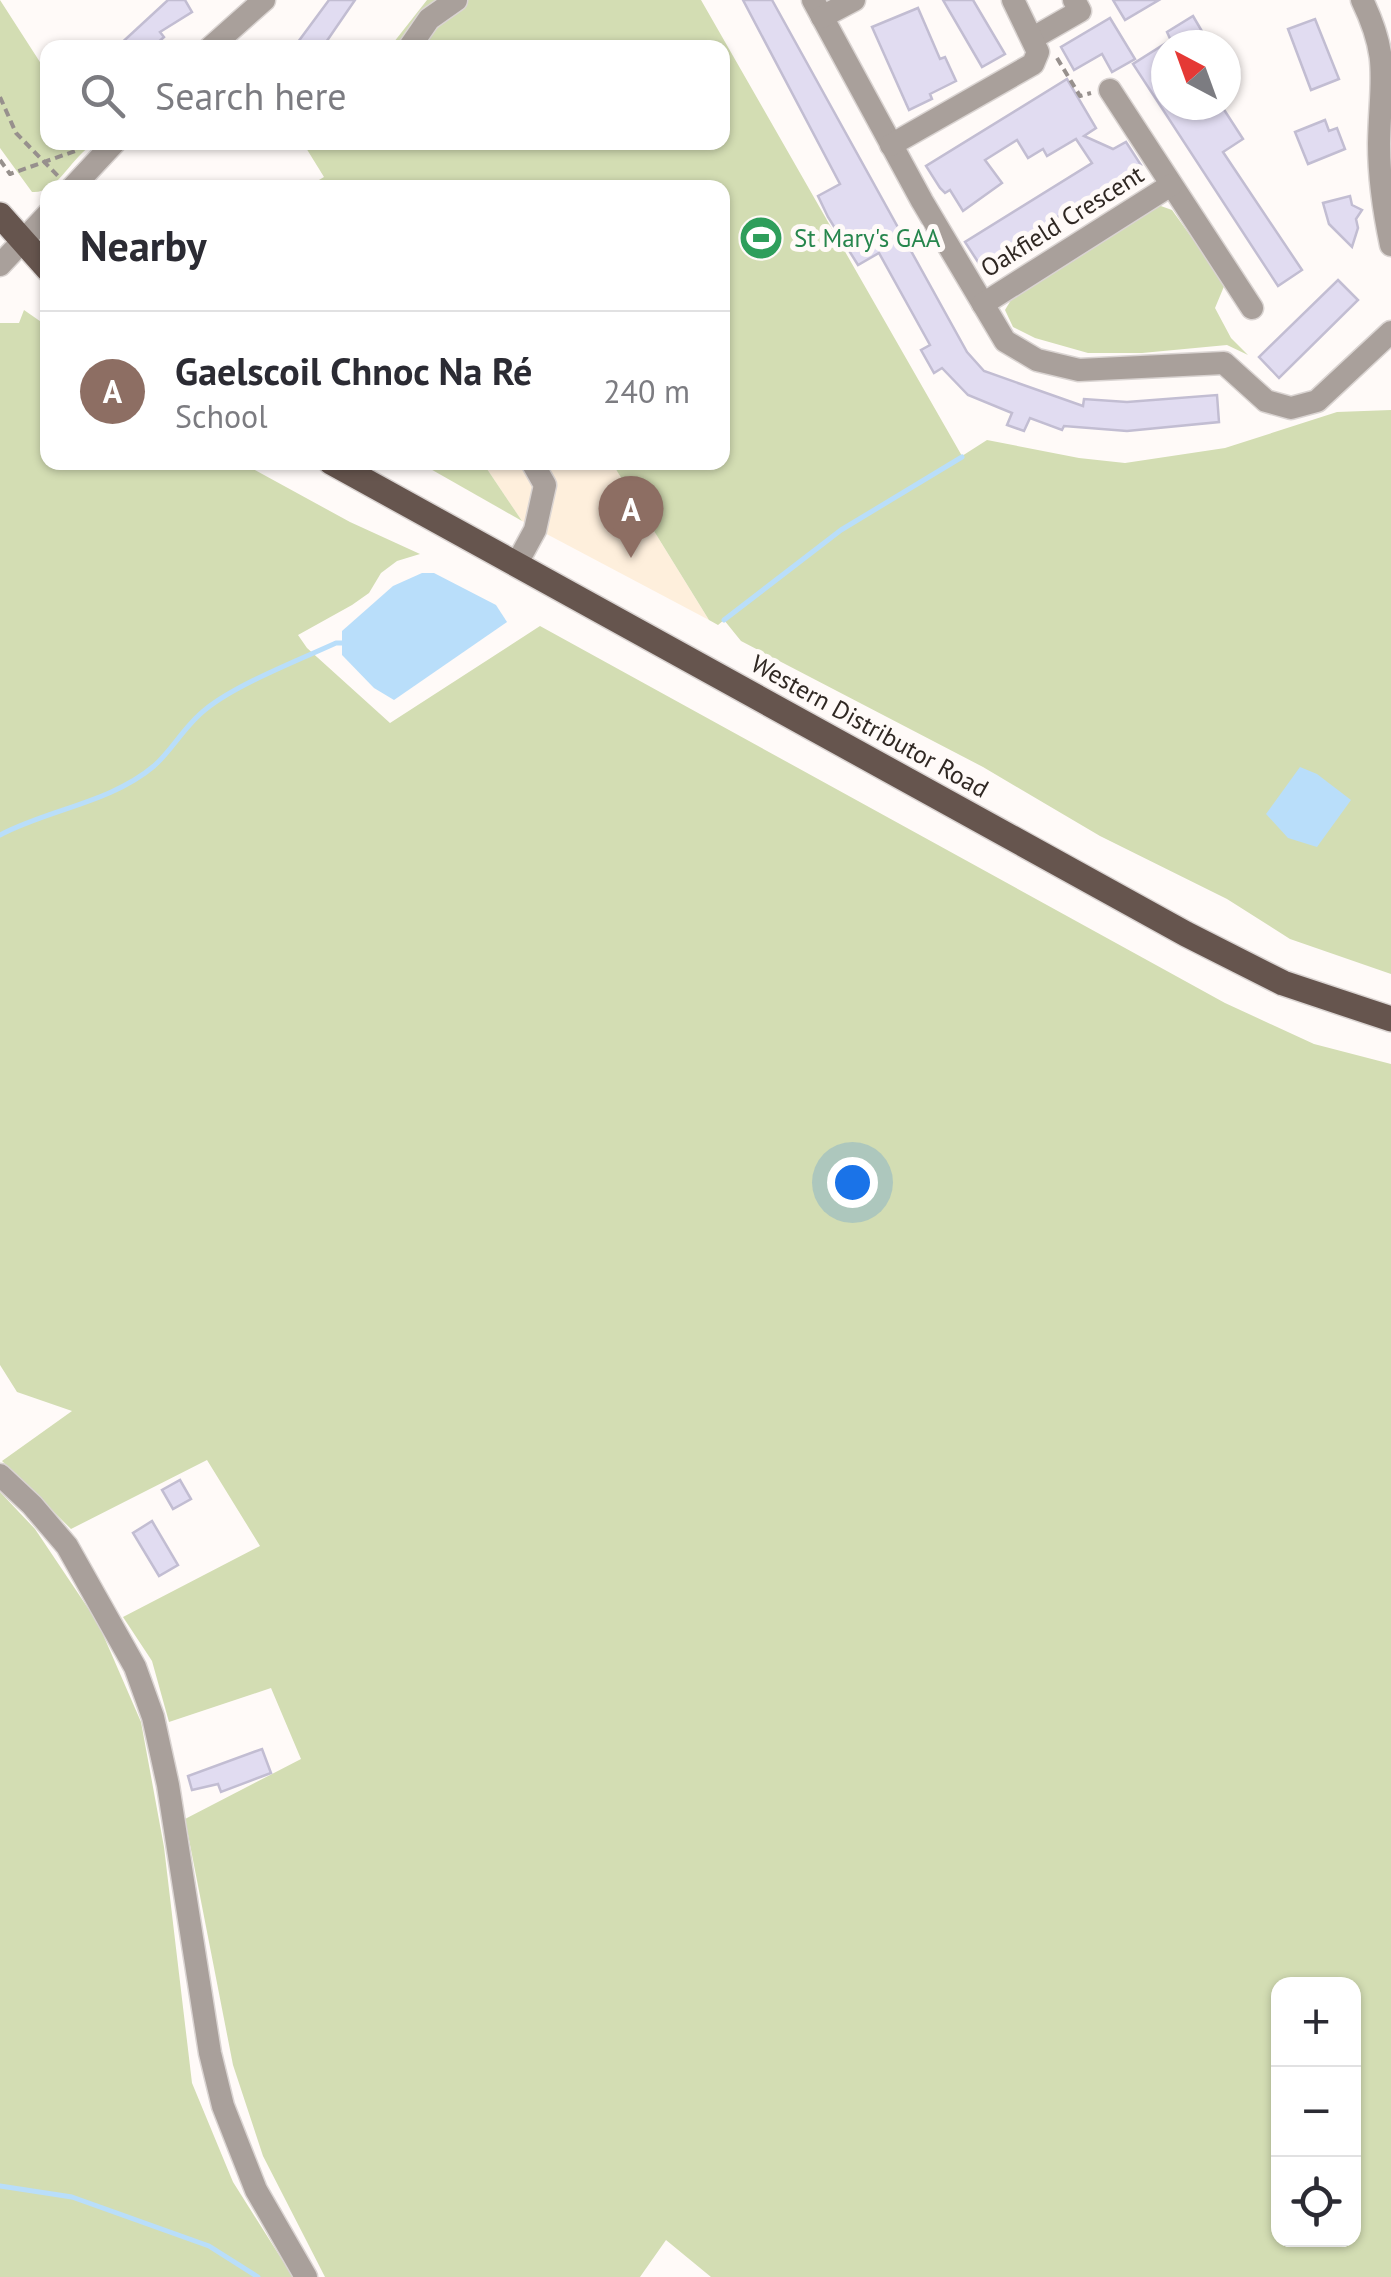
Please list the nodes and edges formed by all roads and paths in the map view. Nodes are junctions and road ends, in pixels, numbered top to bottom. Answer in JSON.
{"nodes":[{"id":1,"x":264,"y":0,"type":"edge"},
{"id":2,"x":456,"y":0,"type":"edge"},
{"id":3,"x":854,"y":0,"type":"edge"},
{"id":4,"x":1013,"y":0,"type":"edge"},
{"id":5,"x":1362,"y":0,"type":"edge"},
{"id":6,"x":1085,"y":4,"type":"edge"},
{"id":7,"x":817,"y":8,"type":"edge"},
{"id":8,"x":219,"y":40,"type":"edge"},
{"id":9,"x":414,"y":40,"type":"edge"},
{"id":10,"x":1036,"y":45,"type":"junction"},
{"id":11,"x":1110,"y":90,"type":"joint"},
{"id":12,"x":0,"y":96,"type":"edge"},
{"id":13,"x":891,"y":145,"type":"junction"},
{"id":14,"x":78,"y":150,"type":"edge"},
{"id":15,"x":108,"y":150,"type":"edge"},
{"id":16,"x":0,"y":160,"type":"edge"},
{"id":17,"x":43,"y":164,"type":"junction"},
{"id":18,"x":62,"y":180,"type":"edge"},
{"id":19,"x":80,"y":180,"type":"edge"},
{"id":20,"x":1171,"y":185,"type":"junction"},
{"id":21,"x":0,"y":215,"type":"edge"},
{"id":22,"x":40,"y":223,"type":"edge"},
{"id":23,"x":23,"y":242,"type":"junction"},
{"id":24,"x":1391,"y":246,"type":"edge"},
{"id":25,"x":40,"y":260,"type":"edge"},
{"id":26,"x":0,"y":265,"type":"edge"},
{"id":27,"x":982,"y":304,"type":"junction"},
{"id":28,"x":1252,"y":308,"type":"dead end"},
{"id":29,"x":1391,"y":332,"type":"edge"},
{"id":30,"x":346,"y":470,"type":"edge"},
{"id":31,"x":537,"y":470,"type":"edge"},
{"id":32,"x":516,"y":564,"type":"junction"},
{"id":33,"x":1391,"y":1019,"type":"edge"},
{"id":34,"x":0,"y":1474,"type":"edge"},
{"id":35,"x":306,"y":2277,"type":"edge"}],
"edges":[{"from":1,"to":8,"type":"street"},
{"from":2,"to":9,"type":"street"},
{"from":3,"to":7,"type":"street"},
{"from":4,"to":10,"type":"street"},
{"from":5,"to":24,"type":"street"},
{"from":6,"to":10,"type":"street"},
{"from":7,"to":13,"type":"street","name":"Oakfield Crescent"},
{"from":10,"to":11,"type":"path"},
{"from":10,"to":13,"type":"street"},
{"from":11,"to":20,"type":"street","name":"Oakfield Crescent"},
{"from":12,"to":17,"type":"path"},
{"from":13,"to":27,"type":"street","name":"Oakfield Crescent"},
{"from":14,"to":17,"type":"path"},
{"from":15,"to":19,"type":"street"},
{"from":16,"to":17,"type":"path"},
{"from":17,"to":18,"type":"path"},
{"from":20,"to":27,"type":"street","name":"Oakfield Crescent"},
{"from":20,"to":28,"type":"street","name":"Oakfield Crescent"},
{"from":21,"to":23,"type":"main road"},
{"from":22,"to":23,"type":"street"},
{"from":23,"to":25,"type":"main road"},
{"from":23,"to":26,"type":"street"},
{"from":27,"to":29,"type":"street","name":"Oakfield Crescent"},
{"from":30,"to":32,"type":"main road","name":"Western Distributor Road"},
{"from":31,"to":32,"type":"street"},
{"from":32,"to":33,"type":"main road","name":"Western Distributor Road"},
{"from":34,"to":35,"type":"street"}]}
